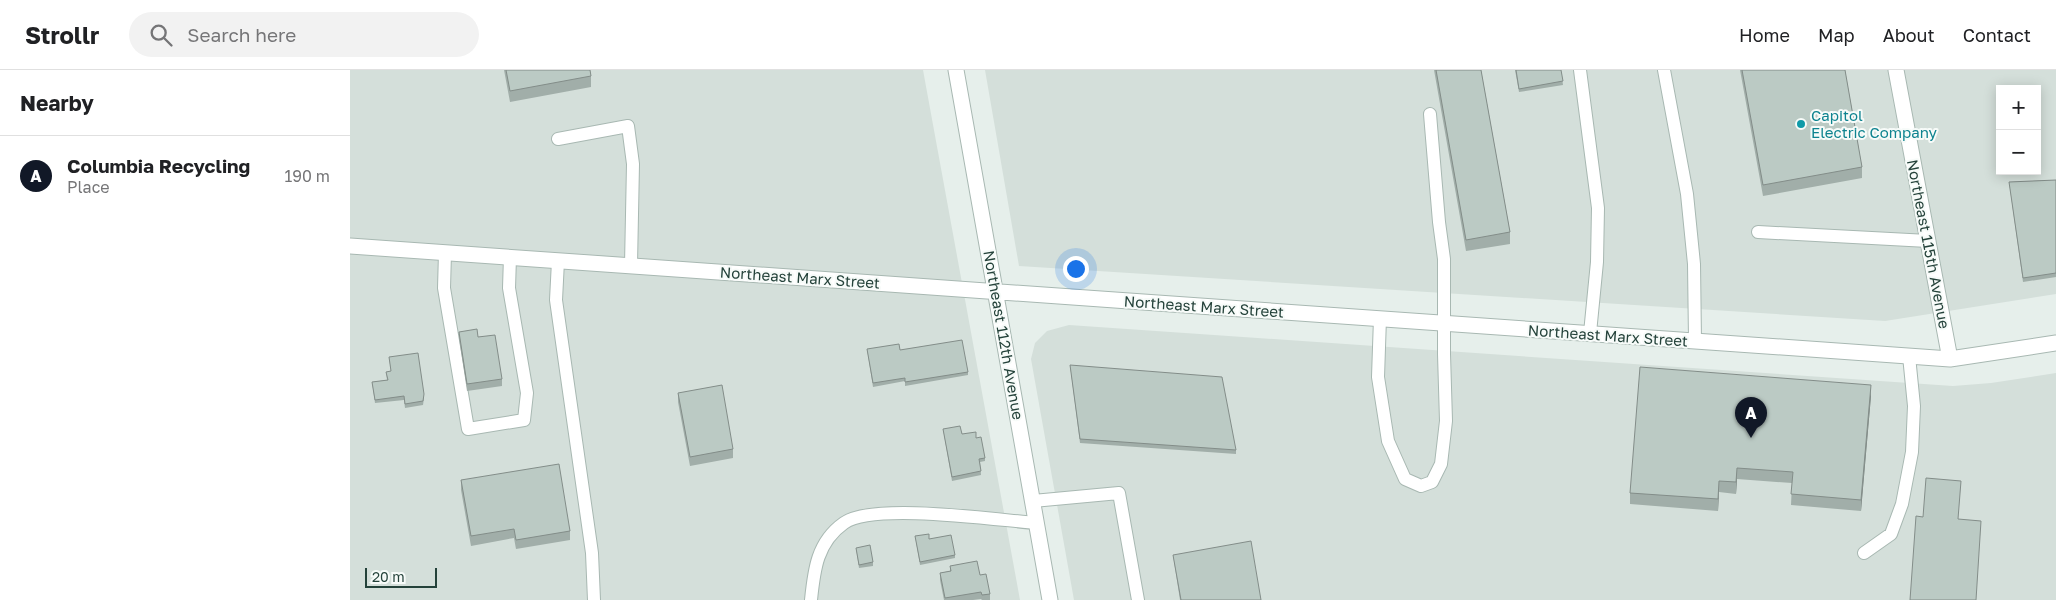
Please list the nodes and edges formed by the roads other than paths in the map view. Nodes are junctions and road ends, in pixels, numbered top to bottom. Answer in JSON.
{"nodes":[{"id":1,"x":956,"y":70,"type":"edge"},
{"id":2,"x":1580,"y":70,"type":"edge"},
{"id":3,"x":1664,"y":70,"type":"edge"},
{"id":4,"x":1896,"y":70,"type":"edge"},
{"id":5,"x":1430,"y":114,"type":"dead end"},
{"id":6,"x":558,"y":139,"type":"dead end"},
{"id":7,"x":1758,"y":232,"type":"dead end"},
{"id":8,"x":1928,"y":241,"type":"junction"},
{"id":9,"x":350,"y":246,"type":"edge"},
{"id":10,"x":445,"y":253,"type":"junction"},
{"id":11,"x":510,"y":257,"type":"junction"},
{"id":12,"x":558,"y":261,"type":"junction"},
{"id":13,"x":631,"y":265,"type":"junction"},
{"id":14,"x":996,"y":291,"type":"junction"},
{"id":15,"x":1380,"y":318,"type":"junction"},
{"id":16,"x":1444,"y":323,"type":"junction"},
{"id":17,"x":1590,"y":333,"type":"junction"},
{"id":18,"x":1694,"y":341,"type":"junction"},
{"id":19,"x":2056,"y":343,"type":"edge"},
{"id":20,"x":1909,"y":356,"type":"junction"},
{"id":21,"x":1950,"y":359,"type":"junction"},
{"id":22,"x":1033,"y":501,"type":"junction"},
{"id":23,"x":1036,"y":522,"type":"junction"},
{"id":24,"x":1864,"y":553,"type":"dead end"},
{"id":25,"x":594,"y":600,"type":"edge"},
{"id":26,"x":811,"y":600,"type":"edge"},
{"id":27,"x":1050,"y":600,"type":"edge"},
{"id":28,"x":1138,"y":600,"type":"edge"}],
"edges":[{"from":1,"to":14,"type":"street","name":"Northeast 112th Avenue"},
{"from":2,"to":17,"type":"lane"},
{"from":3,"to":18,"type":"lane"},
{"from":4,"to":8,"type":"street","name":"Northeast 115th Avenue"},
{"from":5,"to":16,"type":"lane"},
{"from":6,"to":13,"type":"lane"},
{"from":7,"to":8,"type":"lane"},
{"from":8,"to":21,"type":"street","name":"Northeast 115th Avenue"},
{"from":9,"to":10,"type":"street","name":"Northeast Marx Street"},
{"from":10,"to":11,"type":"street","name":"Northeast Marx Street"},
{"from":10,"to":11,"type":"lane"},
{"from":11,"to":12,"type":"street","name":"Northeast Marx Street"},
{"from":12,"to":13,"type":"street","name":"Northeast Marx Street"},
{"from":12,"to":25,"type":"lane"},
{"from":13,"to":14,"type":"street","name":"Northeast Marx Street"},
{"from":14,"to":15,"type":"street","name":"Northeast Marx Street"},
{"from":14,"to":22,"type":"street","name":"Northeast 112th Avenue"},
{"from":15,"to":16,"type":"street","name":"Northeast Marx Street"},
{"from":15,"to":16,"type":"lane"},
{"from":16,"to":17,"type":"street","name":"Northeast Marx Street"},
{"from":17,"to":18,"type":"street","name":"Northeast Marx Street"},
{"from":18,"to":20,"type":"street","name":"Northeast Marx Street"},
{"from":19,"to":21,"type":"street","name":"Northeast Marx Street"},
{"from":20,"to":21,"type":"street","name":"Northeast Marx Street"},
{"from":20,"to":24,"type":"lane"},
{"from":22,"to":23,"type":"street","name":"Northeast 112th Avenue"},
{"from":22,"to":28,"type":"lane"},
{"from":23,"to":26,"type":"lane"},
{"from":23,"to":27,"type":"street","name":"Northeast 112th Avenue"}]}
